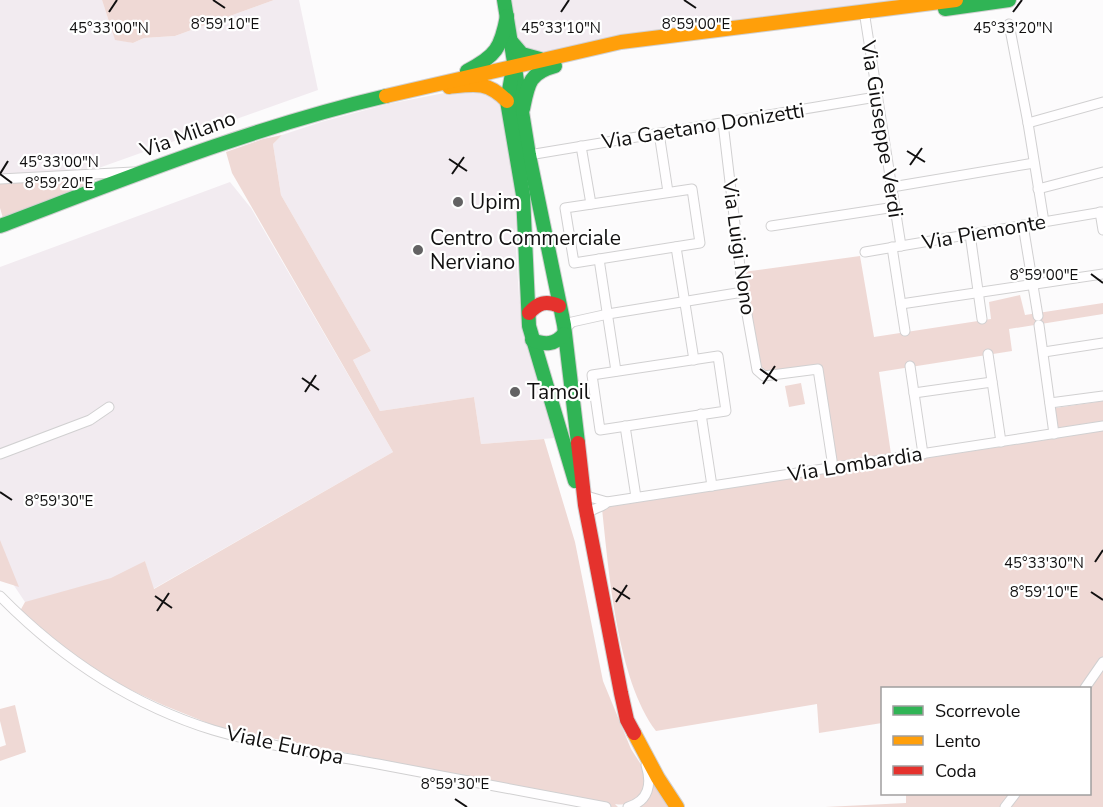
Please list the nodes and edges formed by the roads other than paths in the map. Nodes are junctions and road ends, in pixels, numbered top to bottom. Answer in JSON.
{"nodes":[{"id":1,"x":504,"y":0,"type":"edge"},
{"id":2,"x":956,"y":0,"type":"edge"},
{"id":3,"x":1009,"y":0,"type":"edge"},
{"id":4,"x":864,"y":15,"type":"junction"},
{"id":5,"x":507,"y":16,"type":"junction"},
{"id":6,"x":1009,"y":24,"type":"dead end"},
{"id":7,"x":510,"y":40,"type":"junction"},
{"id":8,"x":622,"y":49,"type":"junction"},
{"id":9,"x":581,"y":52,"type":"junction"},
{"id":10,"x":546,"y":59,"type":"junction"},
{"id":11,"x":513,"y":66,"type":"junction"},
{"id":12,"x":452,"y":80,"type":"junction"},
{"id":13,"x":876,"y":97,"type":"junction"},
{"id":14,"x":507,"y":100,"type":"junction"},
{"id":15,"x":360,"y":102,"type":"junction"},
{"id":16,"x":1103,"y":102,"type":"edge"},
{"id":17,"x":523,"y":109,"type":"junction"},
{"id":18,"x":723,"y":123,"type":"junction"},
{"id":19,"x":1028,"y":123,"type":"junction"},
{"id":20,"x":659,"y":133,"type":"junction"},
{"id":21,"x":581,"y":146,"type":"junction"},
{"id":22,"x":529,"y":155,"type":"junction"},
{"id":23,"x":1034,"y":162,"type":"junction"},
{"id":24,"x":147,"y":171,"type":"junction"},
{"id":25,"x":1103,"y":172,"type":"edge"},
{"id":26,"x":0,"y":179,"type":"edge"},
{"id":27,"x":892,"y":187,"type":"junction"},
{"id":28,"x":1038,"y":189,"type":"junction"},
{"id":29,"x":668,"y":192,"type":"junction"},
{"id":30,"x":591,"y":204,"type":"junction"},
{"id":31,"x":895,"y":207,"type":"junction"},
{"id":32,"x":1102,"y":212,"type":"edge"},
{"id":33,"x":1044,"y":222,"type":"junction"},
{"id":34,"x":1023,"y":225,"type":"junction"},
{"id":35,"x":0,"y":226,"type":"edge"},
{"id":36,"x":771,"y":226,"type":"dead end"},
{"id":37,"x":1103,"y":230,"type":"edge"},
{"id":38,"x":970,"y":234,"type":"junction"},
{"id":39,"x":675,"y":247,"type":"junction"},
{"id":40,"x":897,"y":247,"type":"junction"},
{"id":41,"x":865,"y":252,"type":"dead end"},
{"id":42,"x":599,"y":259,"type":"junction"},
{"id":43,"x":1103,"y":274,"type":"edge"},
{"id":44,"x":1033,"y":285,"type":"junction"},
{"id":45,"x":743,"y":292,"type":"junction"},
{"id":46,"x":978,"y":293,"type":"junction"},
{"id":47,"x":684,"y":301,"type":"junction"},
{"id":48,"x":901,"y":304,"type":"junction"},
{"id":49,"x":560,"y":309,"type":"junction"},
{"id":50,"x":528,"y":313,"type":"junction"},
{"id":51,"x":608,"y":314,"type":"junction"},
{"id":52,"x":982,"y":319,"type":"dead end"},
{"id":53,"x":579,"y":320,"type":"junction"},
{"id":54,"x":905,"y":331,"type":"dead end"},
{"id":55,"x":564,"y":332,"type":"junction"},
{"id":56,"x":532,"y":340,"type":"junction"},
{"id":57,"x":1103,"y":343,"type":"edge"},
{"id":58,"x":1044,"y":352,"type":"junction"},
{"id":59,"x":988,"y":354,"type":"dead end"},
{"id":60,"x":694,"y":360,"type":"junction"},
{"id":61,"x":910,"y":366,"type":"dead end"},
{"id":62,"x":616,"y":371,"type":"junction"},
{"id":63,"x":992,"y":382,"type":"junction"},
{"id":64,"x":914,"y":393,"type":"junction"},
{"id":65,"x":1103,"y":396,"type":"edge"},
{"id":66,"x":1050,"y":403,"type":"junction"},
{"id":67,"x":109,"y":407,"type":"dead end"},
{"id":68,"x":701,"y":414,"type":"junction"},
{"id":69,"x":625,"y":426,"type":"junction"},
{"id":70,"x":1103,"y":426,"type":"edge"},
{"id":71,"x":1054,"y":434,"type":"junction"},
{"id":72,"x":1001,"y":442,"type":"junction"},
{"id":73,"x":0,"y":454,"type":"edge"},
{"id":74,"x":923,"y":454,"type":"junction"},
{"id":75,"x":833,"y":467,"type":"junction"},
{"id":76,"x":712,"y":486,"type":"junction"},
{"id":77,"x":636,"y":497,"type":"junction"},
{"id":78,"x":608,"y":502,"type":"junction"},
{"id":79,"x":586,"y":508,"type":"junction"},
{"id":80,"x":0,"y":596,"type":"edge"},
{"id":81,"x":1103,"y":662,"type":"edge"},
{"id":82,"x":1086,"y":687,"type":"edge"},
{"id":83,"x":621,"y":693,"type":"junction"},
{"id":84,"x":640,"y":745,"type":"junction"},
{"id":85,"x":1014,"y":795,"type":"edge"},
{"id":86,"x":606,"y":807,"type":"edge"},
{"id":87,"x":628,"y":807,"type":"edge"},
{"id":88,"x":677,"y":807,"type":"edge"},
{"id":89,"x":684,"y":807,"type":"edge"},
{"id":90,"x":1005,"y":807,"type":"edge"}],
"edges":[{"from":1,"to":5,"type":"main road"},
{"from":2,"to":4,"type":"main road","name":"Via Milano"},
{"from":3,"to":4,"type":"main road","name":"Via Milano"},
{"from":4,"to":8,"type":"main road","name":"Via Milano"},
{"from":4,"to":9,"type":"main road","name":"Via Milano"},
{"from":4,"to":13,"type":"street","name":"Via Giuseppe Verdi"},
{"from":5,"to":7,"type":"main road"},
{"from":5,"to":12,"type":"main road"},
{"from":6,"to":19,"type":"street"},
{"from":7,"to":10,"type":"main road"},
{"from":7,"to":11,"type":"main road"},
{"from":8,"to":9,"type":"main road","name":"Via Milano"},
{"from":8,"to":17,"type":"main road"},
{"from":9,"to":10,"type":"main road","name":"Via Milano"},
{"from":10,"to":11,"type":"main road","name":"Via Milano"},
{"from":11,"to":12,"type":"main road","name":"Via Milano"},
{"from":11,"to":14,"type":"main road"},
{"from":11,"to":17,"type":"main road"},
{"from":12,"to":15,"type":"main road","name":"Via Milano"},
{"from":13,"to":18,"type":"street","name":"Via Gaetano Donizetti"},
{"from":13,"to":27,"type":"street","name":"Via Giuseppe Verdi"},
{"from":14,"to":15,"type":"main road","name":"Via Milano"},
{"from":14,"to":50,"type":"main road"},
{"from":15,"to":24,"type":"main road","name":"Via Milano"},
{"from":16,"to":19,"type":"street"},
{"from":17,"to":22,"type":"main road"},
{"from":18,"to":20,"type":"street","name":"Via Gaetano Donizetti"},
{"from":18,"to":45,"type":"street","name":"Via Luigi Nono"},
{"from":19,"to":23,"type":"street"},
{"from":20,"to":21,"type":"street","name":"Via Gaetano Donizetti"},
{"from":20,"to":29,"type":"street"},
{"from":21,"to":22,"type":"street","name":"Via Gaetano Donizetti"},
{"from":21,"to":30,"type":"street"},
{"from":22,"to":49,"type":"main road"},
{"from":23,"to":27,"type":"street"},
{"from":23,"to":28,"type":"street"},
{"from":24,"to":26,"type":"street"},
{"from":24,"to":35,"type":"main road","name":"Via Milano"},
{"from":25,"to":28,"type":"street"},
{"from":27,"to":31,"type":"street","name":"Via Giuseppe Verdi"},
{"from":28,"to":33,"type":"street"},
{"from":29,"to":30,"type":"street"},
{"from":29,"to":39,"type":"street"},
{"from":30,"to":42,"type":"street"},
{"from":31,"to":36,"type":"street"},
{"from":31,"to":40,"type":"street","name":"Via Giuseppe Verdi"},
{"from":32,"to":33,"type":"street","name":"Via Piemonte"},
{"from":32,"to":37,"type":"street"},
{"from":33,"to":34,"type":"street","name":"Via Piemonte"},
{"from":34,"to":38,"type":"street","name":"Via Piemonte"},
{"from":34,"to":44,"type":"street"},
{"from":38,"to":40,"type":"street","name":"Via Piemonte"},
{"from":38,"to":46,"type":"street"},
{"from":39,"to":42,"type":"street"},
{"from":39,"to":47,"type":"street"},
{"from":40,"to":41,"type":"street","name":"Via Piemonte"},
{"from":40,"to":48,"type":"street","name":"Via Giuseppe Verdi"},
{"from":42,"to":51,"type":"street"},
{"from":43,"to":44,"type":"street"},
{"from":44,"to":46,"type":"street"},
{"from":44,"to":58,"type":"street"},
{"from":45,"to":47,"type":"street"},
{"from":45,"to":75,"type":"street","name":"Via Luigi Nono"},
{"from":46,"to":48,"type":"street"},
{"from":46,"to":52,"type":"street"},
{"from":47,"to":51,"type":"street"},
{"from":47,"to":60,"type":"street"},
{"from":48,"to":54,"type":"street","name":"Via Giuseppe Verdi"},
{"from":49,"to":50,"type":"main road"},
{"from":49,"to":53,"type":"street"},
{"from":49,"to":55,"type":"main road"},
{"from":50,"to":56,"type":"main road"},
{"from":51,"to":53,"type":"street"},
{"from":51,"to":62,"type":"street"},
{"from":53,"to":55,"type":"street"},
{"from":55,"to":56,"type":"main road"},
{"from":55,"to":79,"type":"main road"},
{"from":56,"to":79,"type":"main road"},
{"from":57,"to":58,"type":"street"},
{"from":58,"to":66,"type":"street"},
{"from":59,"to":63,"type":"street"},
{"from":60,"to":62,"type":"street"},
{"from":60,"to":68,"type":"street"},
{"from":61,"to":64,"type":"street"},
{"from":62,"to":69,"type":"street"},
{"from":63,"to":64,"type":"street"},
{"from":63,"to":72,"type":"street"},
{"from":64,"to":74,"type":"street"},
{"from":65,"to":66,"type":"street"},
{"from":66,"to":71,"type":"street"},
{"from":67,"to":73,"type":"street"},
{"from":68,"to":69,"type":"street"},
{"from":68,"to":76,"type":"street"},
{"from":69,"to":77,"type":"street"},
{"from":70,"to":71,"type":"street","name":"Via Lombardia"},
{"from":71,"to":72,"type":"street","name":"Via Lombardia"},
{"from":72,"to":74,"type":"street","name":"Via Lombardia"},
{"from":74,"to":75,"type":"street","name":"Via Lombardia"},
{"from":75,"to":76,"type":"street","name":"Via Lombardia"},
{"from":76,"to":77,"type":"street","name":"Via Lombardia"},
{"from":77,"to":78,"type":"street","name":"Via Lombardia"},
{"from":78,"to":79,"type":"street","name":"Via Lombardia"},
{"from":78,"to":79,"type":"street","name":"Via Lombardia"},
{"from":79,"to":83,"type":"main road"},
{"from":80,"to":86,"type":"street","name":"Viale Europa"},
{"from":81,"to":82,"type":"street"},
{"from":83,"to":84,"type":"main road"},
{"from":83,"to":89,"type":"main road"},
{"from":84,"to":87,"type":"street"},
{"from":84,"to":88,"type":"main road"},
{"from":85,"to":90,"type":"street"}]}
